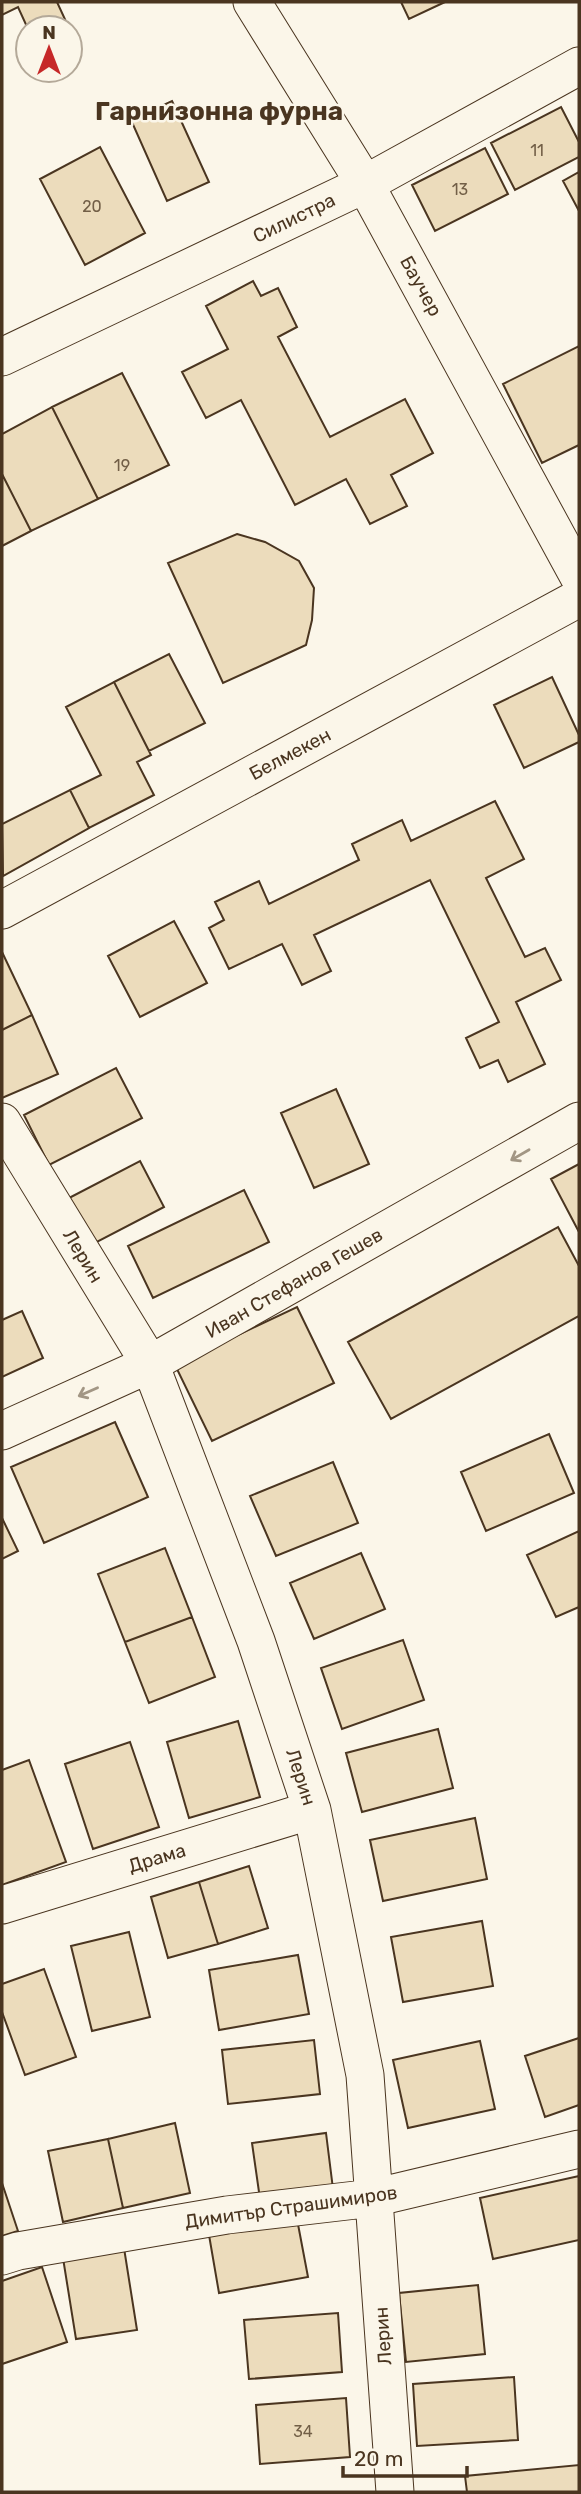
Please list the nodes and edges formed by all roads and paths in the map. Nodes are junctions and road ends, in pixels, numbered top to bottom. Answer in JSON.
{"nodes":[{"id":1,"x":252,"y":2,"type":"edge"},
{"id":2,"x":579,"y":66,"type":"edge"},
{"id":3,"x":365,"y":184,"type":"junction"},
{"id":4,"x":2,"y":357,"type":"edge"},
{"id":5,"x":579,"y":577,"type":"edge"},
{"id":6,"x":579,"y":598,"type":"edge"},
{"id":7,"x":2,"y":910,"type":"edge"},
{"id":8,"x":579,"y":1121,"type":"edge"},
{"id":9,"x":2,"y":1122,"type":"edge"},
{"id":10,"x":150,"y":1364,"type":"junction"},
{"id":11,"x":2,"y":1431,"type":"edge"},
{"id":12,"x":312,"y":1810,"type":"junction"},
{"id":13,"x":2,"y":1905,"type":"edge"},
{"id":14,"x":579,"y":2150,"type":"edge"},
{"id":15,"x":373,"y":2197,"type":"junction"},
{"id":16,"x":2,"y":2256,"type":"edge"},
{"id":17,"x":395,"y":2492,"type":"edge"}],
"edges":[{"from":1,"to":3,"type":"street","name":"Баучер"},
{"from":2,"to":3,"type":"street","name":"Силистра"},
{"from":3,"to":4,"type":"street","name":"Силистра"},
{"from":3,"to":5,"type":"street","name":"Баучер"},
{"from":6,"to":7,"type":"street","name":"Белмекен"},
{"from":8,"to":10,"type":"street","name":"Иван Стефанов Гешев","one_way":true},
{"from":9,"to":10,"type":"street","name":"Лерин"},
{"from":10,"to":11,"type":"street","name":"Иван Стефанов Гешев","one_way":true},
{"from":10,"to":12,"type":"street","name":"Лерин"},
{"from":12,"to":13,"type":"street","name":"Драма"},
{"from":12,"to":15,"type":"street","name":"Лерин"},
{"from":14,"to":15,"type":"street","name":"Димитър Страшимиров"},
{"from":15,"to":16,"type":"street","name":"Димитър Страшимиров"},
{"from":15,"to":17,"type":"street","name":"Лерин"}]}
